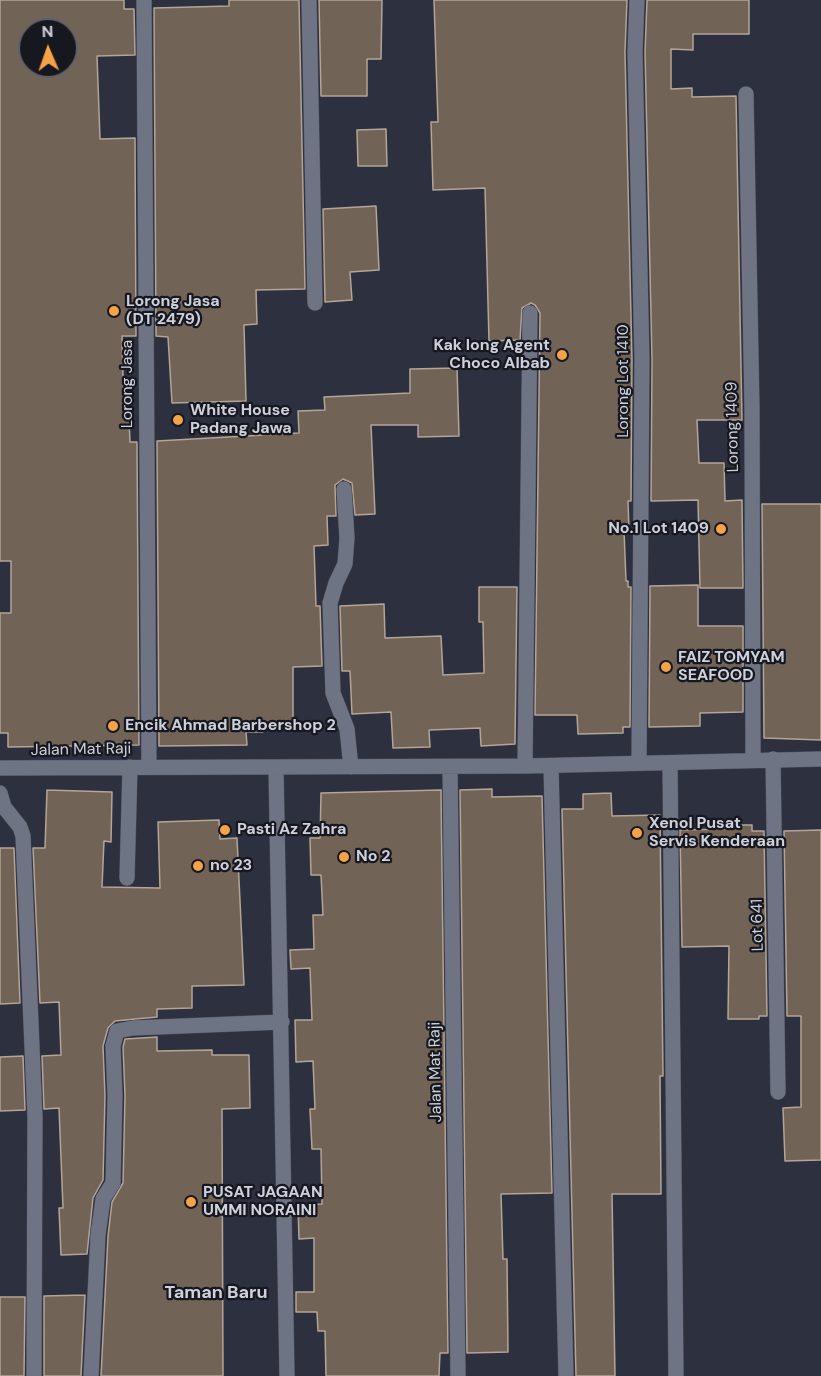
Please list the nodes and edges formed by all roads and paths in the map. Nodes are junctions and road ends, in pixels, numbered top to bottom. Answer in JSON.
{"nodes":[{"id":1,"x":144,"y":0,"type":"edge"},
{"id":2,"x":309,"y":0,"type":"edge"},
{"id":3,"x":637,"y":0,"type":"edge"},
{"id":4,"x":746,"y":94,"type":"dead end"},
{"id":5,"x":315,"y":303,"type":"dead end"},
{"id":6,"x":530,"y":314,"type":"dead end"},
{"id":7,"x":344,"y":489,"type":"dead end"},
{"id":8,"x":773,"y":759,"type":"junction"},
{"id":9,"x":821,"y":759,"type":"edge"},
{"id":10,"x":753,"y":760,"type":"junction"},
{"id":11,"x":639,"y":762,"type":"junction"},
{"id":12,"x":670,"y":763,"type":"junction"},
{"id":13,"x":525,"y":766,"type":"junction"},
{"id":14,"x":551,"y":766,"type":"junction"},
{"id":15,"x":130,"y":767,"type":"junction"},
{"id":16,"x":149,"y":767,"type":"junction"},
{"id":17,"x":351,"y":767,"type":"junction"},
{"id":18,"x":450,"y":767,"type":"junction"},
{"id":19,"x":0,"y":768,"type":"edge"},
{"id":20,"x":276,"y":768,"type":"junction"},
{"id":21,"x":1,"y":802,"type":"edge"},
{"id":22,"x":127,"y":878,"type":"dead end"},
{"id":23,"x":282,"y":1022,"type":"junction"},
{"id":24,"x":778,"y":1092,"type":"dead end"},
{"id":25,"x":34,"y":1376,"type":"edge"},
{"id":26,"x":91,"y":1376,"type":"edge"},
{"id":27,"x":287,"y":1376,"type":"edge"},
{"id":28,"x":458,"y":1376,"type":"edge"},
{"id":29,"x":566,"y":1376,"type":"edge"},
{"id":30,"x":676,"y":1376,"type":"edge"}],
"edges":[{"from":1,"to":16,"type":"street","name":"Lorong Jasa"},
{"from":2,"to":5,"type":"street"},
{"from":3,"to":11,"type":"street","name":"Lorong Lot 1410"},
{"from":4,"to":10,"type":"street","name":"Lorong 1409"},
{"from":6,"to":13,"type":"street"},
{"from":7,"to":17,"type":"street"},
{"from":8,"to":9,"type":"street","name":"Jalan Mat Raji"},
{"from":8,"to":10,"type":"street","name":"Jalan Mat Raji"},
{"from":8,"to":24,"type":"street","name":"Lot 641"},
{"from":10,"to":12,"type":"street","name":"Jalan Mat Raji"},
{"from":11,"to":12,"type":"street","name":"Jalan Mat Raji"},
{"from":11,"to":14,"type":"street","name":"Jalan Mat Raji"},
{"from":12,"to":30,"type":"street"},
{"from":13,"to":14,"type":"street","name":"Jalan Mat Raji"},
{"from":13,"to":18,"type":"street","name":"Jalan Mat Raji"},
{"from":14,"to":29,"type":"street"},
{"from":15,"to":16,"type":"street","name":"Jalan Mat Raji"},
{"from":15,"to":19,"type":"street","name":"Jalan Mat Raji"},
{"from":15,"to":22,"type":"street"},
{"from":16,"to":20,"type":"street","name":"Jalan Mat Raji"},
{"from":17,"to":18,"type":"street","name":"Jalan Mat Raji"},
{"from":17,"to":20,"type":"street","name":"Jalan Mat Raji"},
{"from":18,"to":28,"type":"street","name":"Jalan Mat Raji"},
{"from":20,"to":23,"type":"street"},
{"from":21,"to":25,"type":"street"},
{"from":23,"to":26,"type":"street"},
{"from":23,"to":27,"type":"street"}]}
